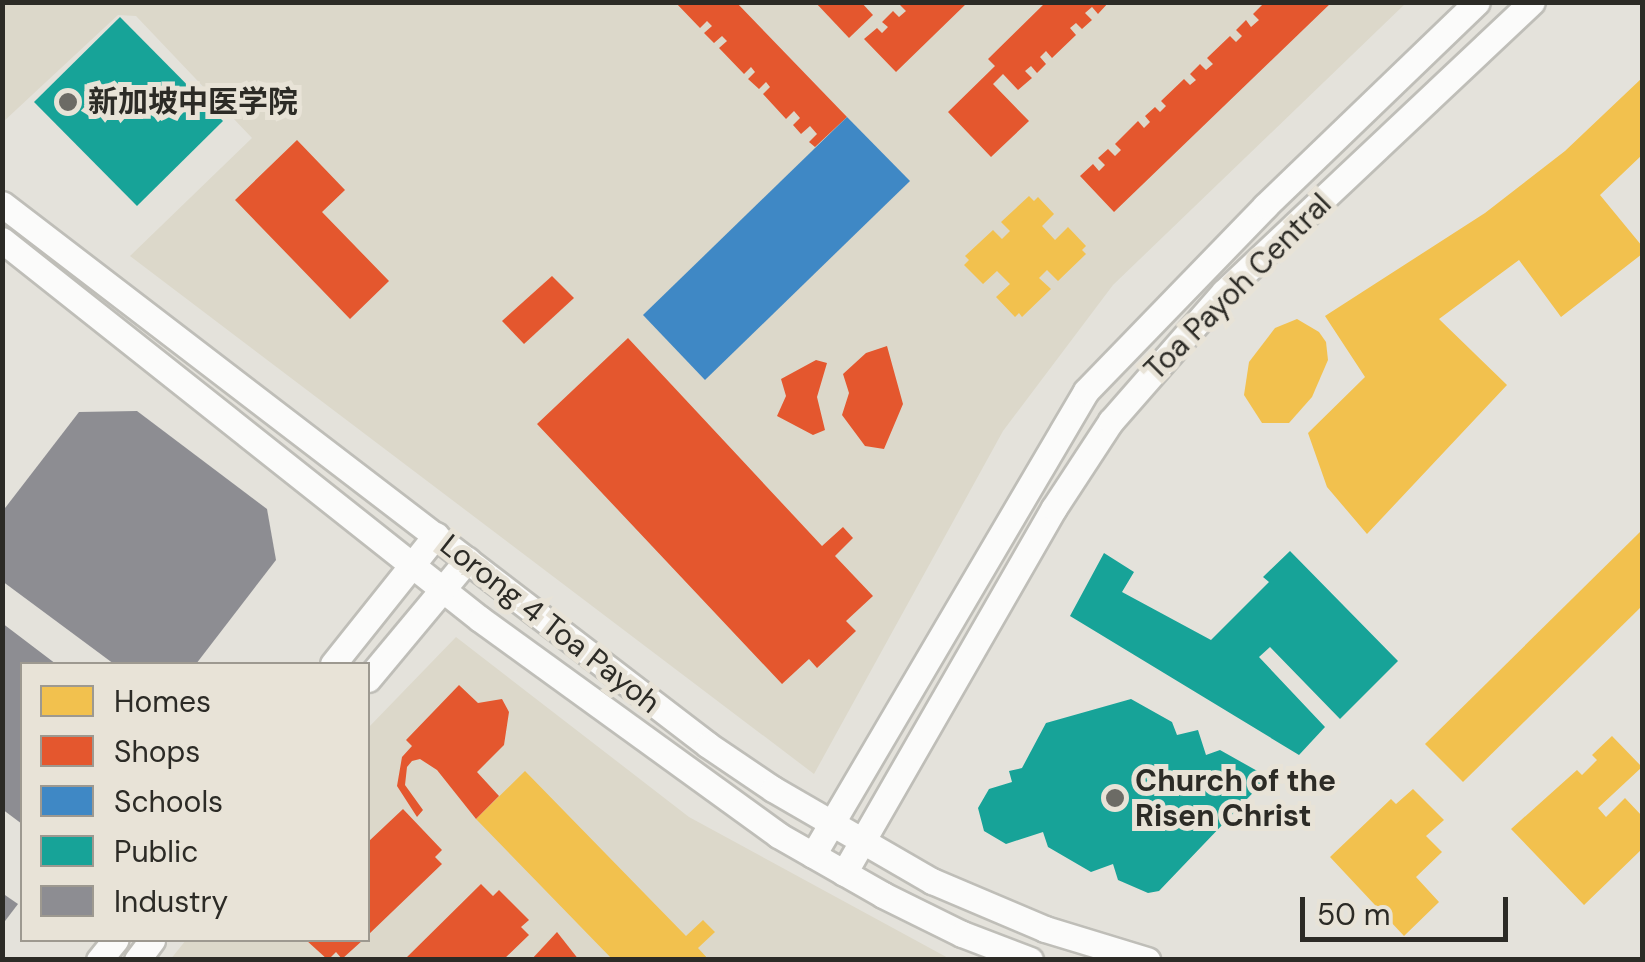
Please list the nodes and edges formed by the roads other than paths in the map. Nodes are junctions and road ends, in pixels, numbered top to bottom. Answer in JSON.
{"nodes":[{"id":1,"x":1477,"y":2,"type":"edge"},
{"id":2,"x":1532,"y":2,"type":"edge"},
{"id":3,"x":2,"y":204,"type":"edge"},
{"id":4,"x":2,"y":240,"type":"edge"},
{"id":5,"x":436,"y":535,"type":"junction"},
{"id":6,"x":468,"y":560,"type":"junction"},
{"id":7,"x":412,"y":565,"type":"junction"},
{"id":8,"x":444,"y":590,"type":"junction"},
{"id":9,"x":335,"y":662,"type":"edge"},
{"id":10,"x":370,"y":677,"type":"edge"},
{"id":11,"x":833,"y":822,"type":"junction"},
{"id":12,"x":864,"y":839,"type":"junction"},
{"id":13,"x":813,"y":855,"type":"junction"},
{"id":14,"x":844,"y":873,"type":"junction"},
{"id":15,"x":1030,"y":960,"type":"edge"},
{"id":16,"x":1147,"y":960,"type":"edge"}],
"edges":[{"from":1,"to":11,"type":"street","name":"Toa Payoh Central"},
{"from":2,"to":12,"type":"street","name":"Toa Payoh Central"},
{"from":3,"to":5,"type":"street","name":"Lorong 4 Toa Payoh"},
{"from":4,"to":7,"type":"street","name":"Lorong 4 Toa Payoh"},
{"from":5,"to":6,"type":"street","name":"Lorong 4 Toa Payoh"},
{"from":5,"to":7,"type":"street"},
{"from":6,"to":8,"type":"street"},
{"from":6,"to":11,"type":"street","name":"Lorong 4 Toa Payoh"},
{"from":7,"to":8,"type":"street","name":"Lorong 4 Toa Payoh"},
{"from":7,"to":9,"type":"street"},
{"from":8,"to":10,"type":"street"},
{"from":8,"to":13,"type":"street","name":"Lorong 4 Toa Payoh"},
{"from":11,"to":12,"type":"street","name":"Lorong 4 Toa Payoh"},
{"from":11,"to":13,"type":"street","name":"Toa Payoh Central"},
{"from":12,"to":14,"type":"street","name":"Toa Payoh Central"},
{"from":12,"to":16,"type":"street","name":"Lorong 4 Toa Payoh"},
{"from":13,"to":14,"type":"street","name":"Lorong 4 Toa Payoh"},
{"from":14,"to":15,"type":"street","name":"Lorong 4 Toa Payoh"}]}
